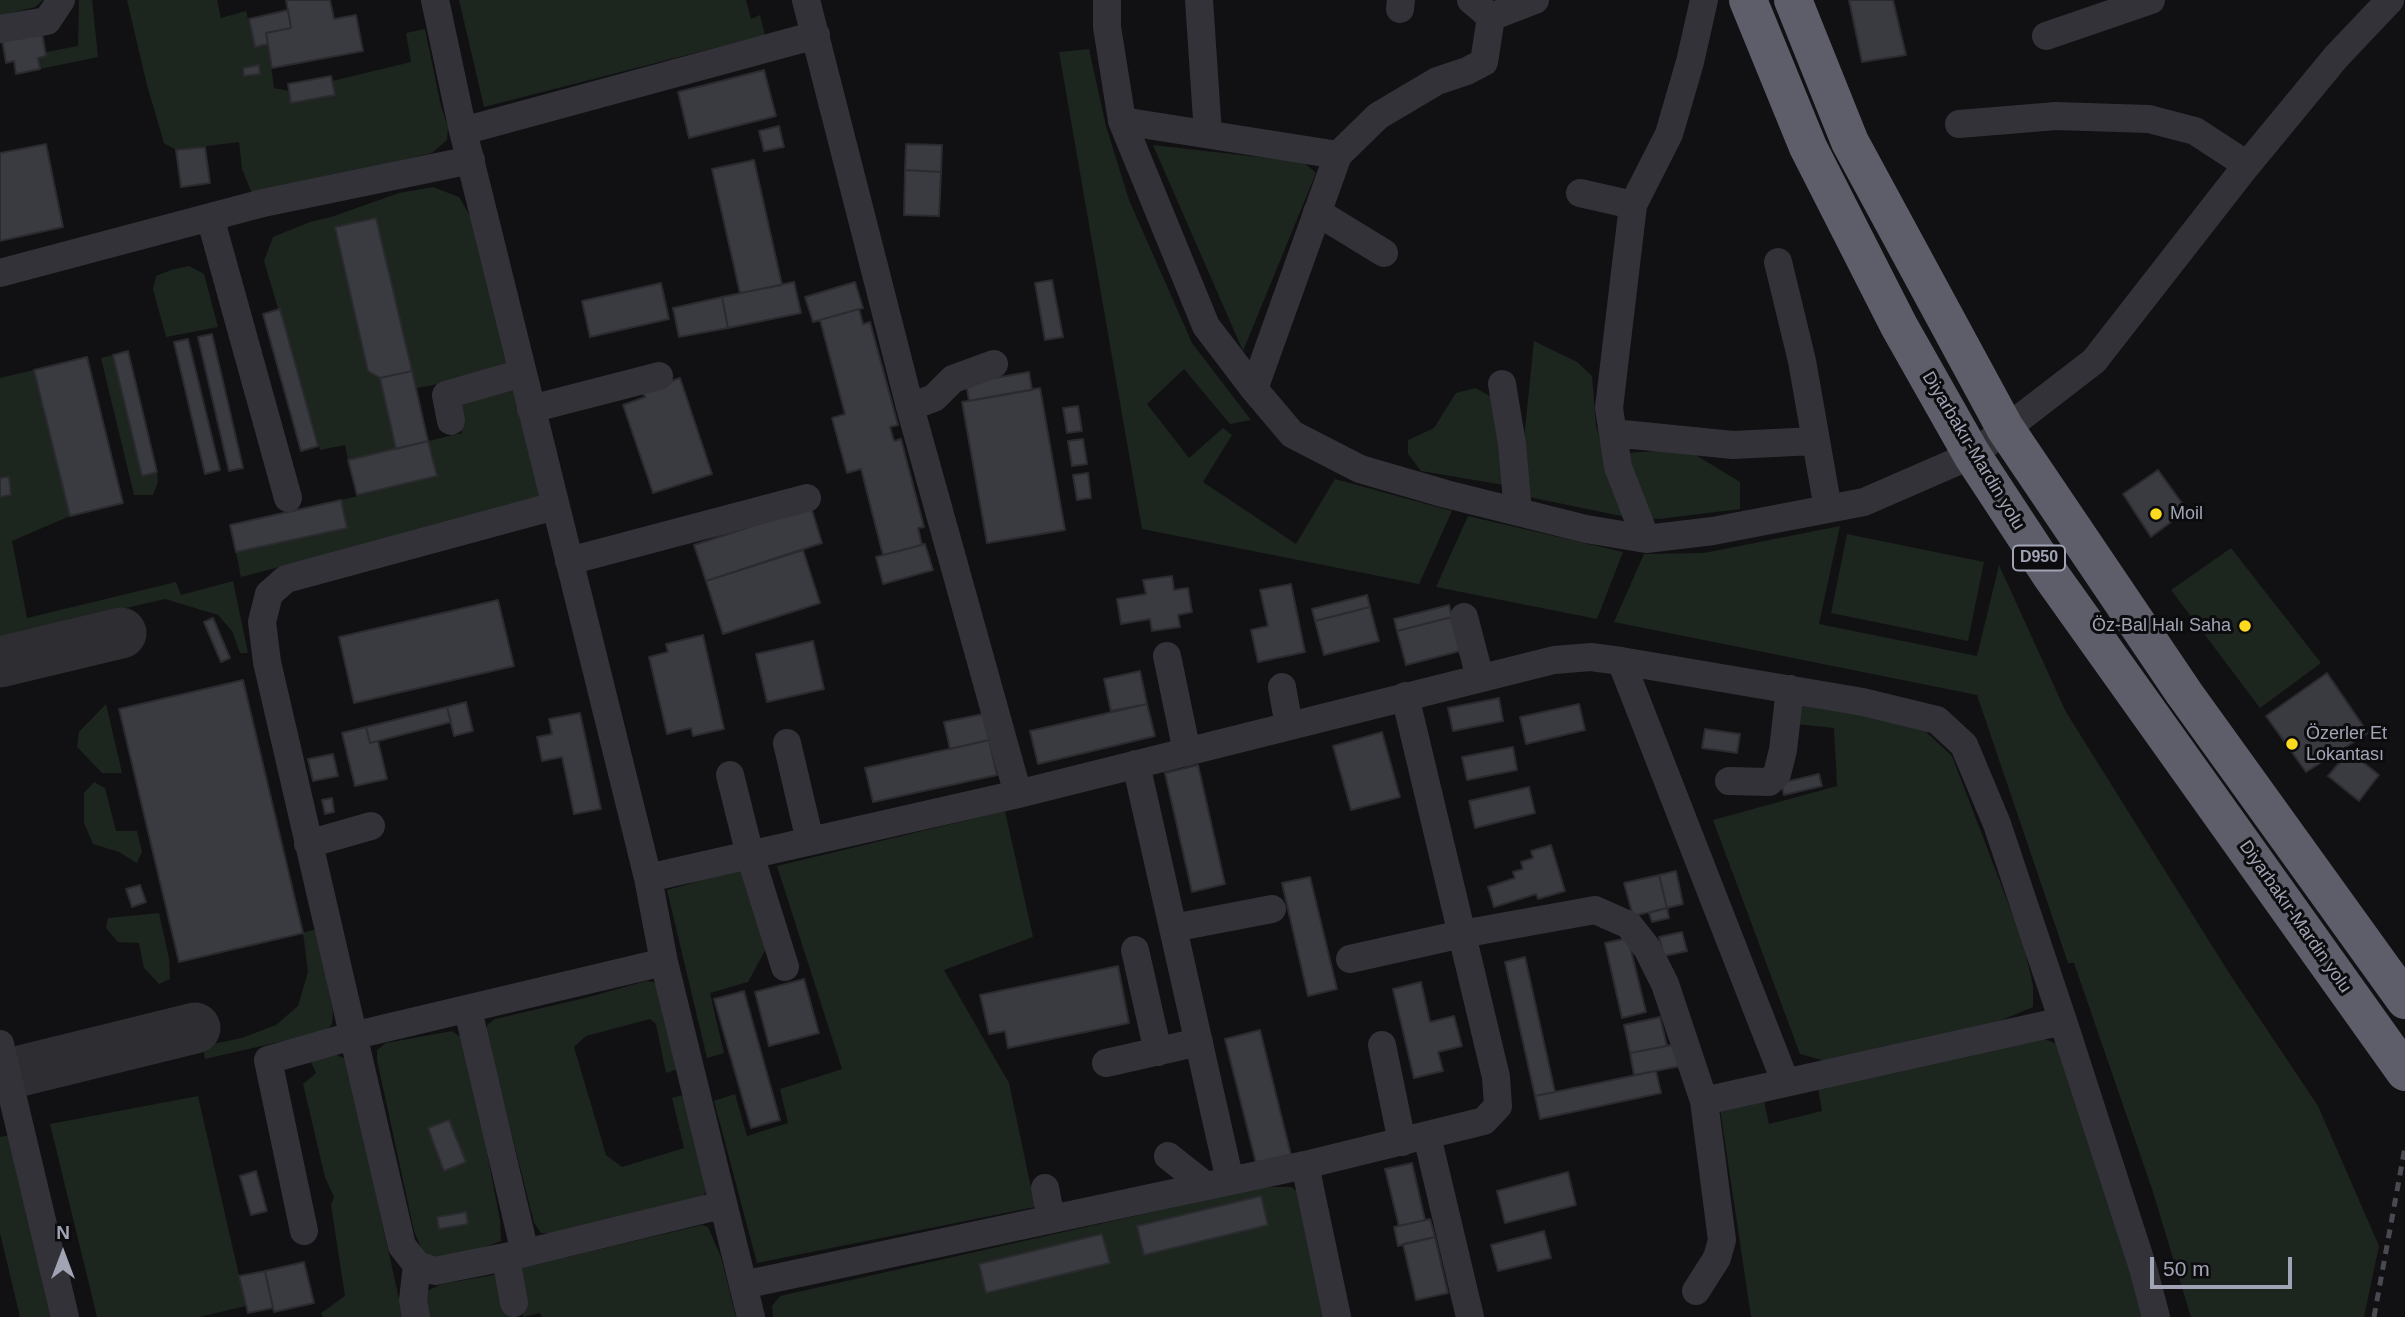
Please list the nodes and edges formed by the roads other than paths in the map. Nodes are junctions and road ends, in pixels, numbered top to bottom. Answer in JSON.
{"nodes":[{"id":1,"x":61,"y":0,"type":"edge"},
{"id":2,"x":435,"y":0,"type":"edge"},
{"id":3,"x":806,"y":0,"type":"edge"},
{"id":4,"x":1107,"y":0,"type":"edge"},
{"id":5,"x":1199,"y":0,"type":"edge"},
{"id":6,"x":1533,"y":0,"type":"edge"},
{"id":7,"x":1704,"y":0,"type":"edge"},
{"id":8,"x":1748,"y":0,"type":"edge"},
{"id":9,"x":1793,"y":0,"type":"edge"},
{"id":10,"x":2151,"y":0,"type":"edge"},
{"id":11,"x":2390,"y":0,"type":"edge"},
{"id":12,"x":1481,"y":8,"type":"edge"},
{"id":13,"x":0,"y":29,"type":"edge"},
{"id":14,"x":816,"y":35,"type":"junction"},
{"id":15,"x":2046,"y":37,"type":"dead end"},
{"id":16,"x":1122,"y":121,"type":"junction"},
{"id":17,"x":1959,"y":124,"type":"dead end"},
{"id":18,"x":463,"y":131,"type":"junction"},
{"id":19,"x":1208,"y":134,"type":"junction"},
{"id":20,"x":1338,"y":155,"type":"junction"},
{"id":21,"x":471,"y":160,"type":"junction"},
{"id":22,"x":2247,"y":165,"type":"junction"},
{"id":23,"x":1580,"y":193,"type":"dead end"},
{"id":24,"x":1633,"y":205,"type":"junction"},
{"id":25,"x":1317,"y":212,"type":"junction"},
{"id":26,"x":210,"y":217,"type":"junction"},
{"id":27,"x":1384,"y":253,"type":"dead end"},
{"id":28,"x":1778,"y":262,"type":"dead end"},
{"id":29,"x":0,"y":273,"type":"edge"},
{"id":30,"x":994,"y":364,"type":"dead end"},
{"id":31,"x":522,"y":373,"type":"junction"},
{"id":32,"x":659,"y":376,"type":"dead end"},
{"id":33,"x":1502,"y":384,"type":"dead end"},
{"id":34,"x":1254,"y":389,"type":"junction"},
{"id":35,"x":910,"y":407,"type":"junction"},
{"id":36,"x":531,"y":409,"type":"junction"},
{"id":37,"x":452,"y":421,"type":"dead end"},
{"id":38,"x":2005,"y":428,"type":"junction"},
{"id":39,"x":1613,"y":433,"type":"junction"},
{"id":40,"x":1815,"y":441,"type":"junction"},
{"id":41,"x":1972,"y":456,"type":"junction"},
{"id":42,"x":288,"y":498,"type":"dead end"},
{"id":43,"x":807,"y":498,"type":"dead end"},
{"id":44,"x":555,"y":506,"type":"junction"},
{"id":45,"x":1828,"y":509,"type":"junction"},
{"id":46,"x":1518,"y":512,"type":"junction"},
{"id":47,"x":1646,"y":539,"type":"junction"},
{"id":48,"x":569,"y":561,"type":"junction"},
{"id":49,"x":1464,"y":617,"type":"dead end"},
{"id":50,"x":1167,"y":656,"type":"dead end"},
{"id":51,"x":1621,"y":662,"type":"junction"},
{"id":52,"x":1480,"y":678,"type":"junction"},
{"id":53,"x":1282,"y":687,"type":"dead end"},
{"id":54,"x":1790,"y":689,"type":"junction"},
{"id":55,"x":1405,"y":696,"type":"junction"},
{"id":56,"x":1289,"y":726,"type":"junction"},
{"id":57,"x":787,"y":743,"type":"dead end"},
{"id":58,"x":1187,"y":752,"type":"junction"},
{"id":59,"x":1136,"y":764,"type":"junction"},
{"id":60,"x":730,"y":775,"type":"dead end"},
{"id":61,"x":1729,"y":781,"type":"dead end"},
{"id":62,"x":1018,"y":794,"type":"junction"},
{"id":63,"x":371,"y":826,"type":"dead end"},
{"id":64,"x":810,"y":841,"type":"junction"},
{"id":65,"x":308,"y":844,"type":"junction"},
{"id":66,"x":750,"y":855,"type":"junction"},
{"id":67,"x":648,"y":878,"type":"junction"},
{"id":68,"x":1272,"y":909,"type":"dead end"},
{"id":69,"x":1173,"y":928,"type":"junction"},
{"id":70,"x":1462,"y":934,"type":"junction"},
{"id":71,"x":1135,"y":950,"type":"dead end"},
{"id":72,"x":1350,"y":959,"type":"dead end"},
{"id":73,"x":664,"y":962,"type":"junction"},
{"id":74,"x":785,"y":967,"type":"dead end"},
{"id":75,"x":2405,"y":1000,"type":"edge"},
{"id":76,"x":468,"y":1010,"type":"junction"},
{"id":77,"x":2063,"y":1021,"type":"junction"},
{"id":78,"x":352,"y":1036,"type":"junction"},
{"id":79,"x":1199,"y":1042,"type":"junction"},
{"id":80,"x":0,"y":1044,"type":"edge"},
{"id":81,"x":1382,"y":1045,"type":"dead end"},
{"id":82,"x":1158,"y":1052,"type":"junction"},
{"id":83,"x":1106,"y":1063,"type":"dead end"},
{"id":84,"x":2405,"y":1072,"type":"edge"},
{"id":85,"x":1785,"y":1081,"type":"junction"},
{"id":86,"x":1704,"y":1101,"type":"junction"},
{"id":87,"x":1414,"y":1139,"type":"junction"},
{"id":88,"x":1168,"y":1156,"type":"dead end"},
{"id":89,"x":1305,"y":1165,"type":"junction"},
{"id":90,"x":1218,"y":1183,"type":"junction"},
{"id":91,"x":1045,"y":1188,"type":"dead end"},
{"id":92,"x":722,"y":1205,"type":"junction"},
{"id":93,"x":1040,"y":1227,"type":"junction"},
{"id":94,"x":304,"y":1231,"type":"dead end"},
{"id":95,"x":515,"y":1256,"type":"junction"},
{"id":96,"x":417,"y":1265,"type":"junction"},
{"id":97,"x":743,"y":1284,"type":"junction"},
{"id":98,"x":1696,"y":1291,"type":"dead end"},
{"id":99,"x":514,"y":1303,"type":"dead end"},
{"id":100,"x":65,"y":1317,"type":"edge"},
{"id":101,"x":416,"y":1317,"type":"edge"},
{"id":102,"x":751,"y":1317,"type":"edge"},
{"id":103,"x":1337,"y":1317,"type":"edge"},
{"id":104,"x":1470,"y":1317,"type":"edge"},
{"id":105,"x":2156,"y":1317,"type":"edge"}],
"edges":[{"from":1,"to":13,"type":"street"},
{"from":2,"to":18,"type":"street"},
{"from":3,"to":14,"type":"street"},
{"from":4,"to":16,"type":"street"},
{"from":5,"to":19,"type":"street"},
{"from":6,"to":12,"type":"street"},
{"from":7,"to":24,"type":"street"},
{"from":8,"to":41,"type":"highway","name":"Diyarbakır-Mardin yolu","number":"D950"},
{"from":9,"to":38,"type":"highway","number":"D950"},
{"from":10,"to":15,"type":"street"},
{"from":11,"to":22,"type":"street"},
{"from":12,"to":20,"type":"street"},
{"from":14,"to":18,"type":"street"},
{"from":14,"to":35,"type":"street"},
{"from":16,"to":19,"type":"street"},
{"from":16,"to":34,"type":"street"},
{"from":17,"to":22,"type":"street"},
{"from":18,"to":21,"type":"street"},
{"from":19,"to":20,"type":"street"},
{"from":20,"to":25,"type":"street"},
{"from":21,"to":26,"type":"street"},
{"from":21,"to":31,"type":"street"},
{"from":22,"to":38,"type":"street"},
{"from":23,"to":24,"type":"street"},
{"from":24,"to":39,"type":"street"},
{"from":25,"to":27,"type":"street"},
{"from":25,"to":34,"type":"street"},
{"from":26,"to":29,"type":"street"},
{"from":26,"to":42,"type":"street"},
{"from":28,"to":40,"type":"street"},
{"from":30,"to":35,"type":"street"},
{"from":31,"to":36,"type":"street"},
{"from":31,"to":37,"type":"street"},
{"from":32,"to":36,"type":"street"},
{"from":33,"to":46,"type":"street"},
{"from":34,"to":46,"type":"street"},
{"from":35,"to":62,"type":"street"},
{"from":36,"to":44,"type":"street"},
{"from":38,"to":41,"type":"street"},
{"from":38,"to":75,"type":"highway","number":"D950"},
{"from":39,"to":40,"type":"street"},
{"from":39,"to":47,"type":"street"},
{"from":40,"to":45,"type":"street"},
{"from":41,"to":45,"type":"street"},
{"from":41,"to":84,"type":"highway","name":"Diyarbakır-Mardin yolu","number":"D950"},
{"from":43,"to":48,"type":"street"},
{"from":44,"to":48,"type":"street"},
{"from":44,"to":65,"type":"street"},
{"from":45,"to":47,"type":"street"},
{"from":46,"to":47,"type":"street"},
{"from":48,"to":67,"type":"street"},
{"from":49,"to":52,"type":"street"},
{"from":50,"to":58,"type":"street"},
{"from":51,"to":52,"type":"street"},
{"from":51,"to":54,"type":"street"},
{"from":51,"to":85,"type":"street"},
{"from":52,"to":55,"type":"street"},
{"from":53,"to":56,"type":"street"},
{"from":54,"to":61,"type":"street"},
{"from":54,"to":77,"type":"street"},
{"from":55,"to":56,"type":"street"},
{"from":55,"to":70,"type":"street"},
{"from":56,"to":58,"type":"street"},
{"from":57,"to":64,"type":"street"},
{"from":58,"to":59,"type":"street"},
{"from":59,"to":62,"type":"street"},
{"from":59,"to":69,"type":"street"},
{"from":60,"to":66,"type":"street"},
{"from":62,"to":64,"type":"street"},
{"from":63,"to":65,"type":"street"},
{"from":64,"to":66,"type":"street"},
{"from":65,"to":78,"type":"street"},
{"from":66,"to":67,"type":"street"},
{"from":66,"to":74,"type":"street"},
{"from":67,"to":73,"type":"street"},
{"from":68,"to":69,"type":"street"},
{"from":69,"to":79,"type":"street"},
{"from":70,"to":72,"type":"street"},
{"from":70,"to":86,"type":"street"},
{"from":70,"to":87,"type":"street"},
{"from":71,"to":82,"type":"street"},
{"from":73,"to":76,"type":"street"},
{"from":73,"to":92,"type":"street"},
{"from":76,"to":78,"type":"street"},
{"from":76,"to":95,"type":"street"},
{"from":77,"to":85,"type":"street"},
{"from":77,"to":105,"type":"street"},
{"from":78,"to":94,"type":"street"},
{"from":78,"to":96,"type":"street"},
{"from":79,"to":82,"type":"street"},
{"from":79,"to":90,"type":"street"},
{"from":80,"to":100,"type":"street"},
{"from":81,"to":87,"type":"street"},
{"from":82,"to":83,"type":"street"},
{"from":85,"to":86,"type":"street"},
{"from":86,"to":98,"type":"street"},
{"from":87,"to":89,"type":"street"},
{"from":87,"to":104,"type":"street"},
{"from":88,"to":90,"type":"street"},
{"from":89,"to":90,"type":"street"},
{"from":89,"to":103,"type":"street"},
{"from":90,"to":93,"type":"street"},
{"from":91,"to":93,"type":"street"},
{"from":92,"to":95,"type":"street"},
{"from":92,"to":97,"type":"street"},
{"from":93,"to":97,"type":"street"},
{"from":95,"to":96,"type":"street"},
{"from":95,"to":99,"type":"street"},
{"from":96,"to":101,"type":"street"},
{"from":97,"to":102,"type":"street"}]}
